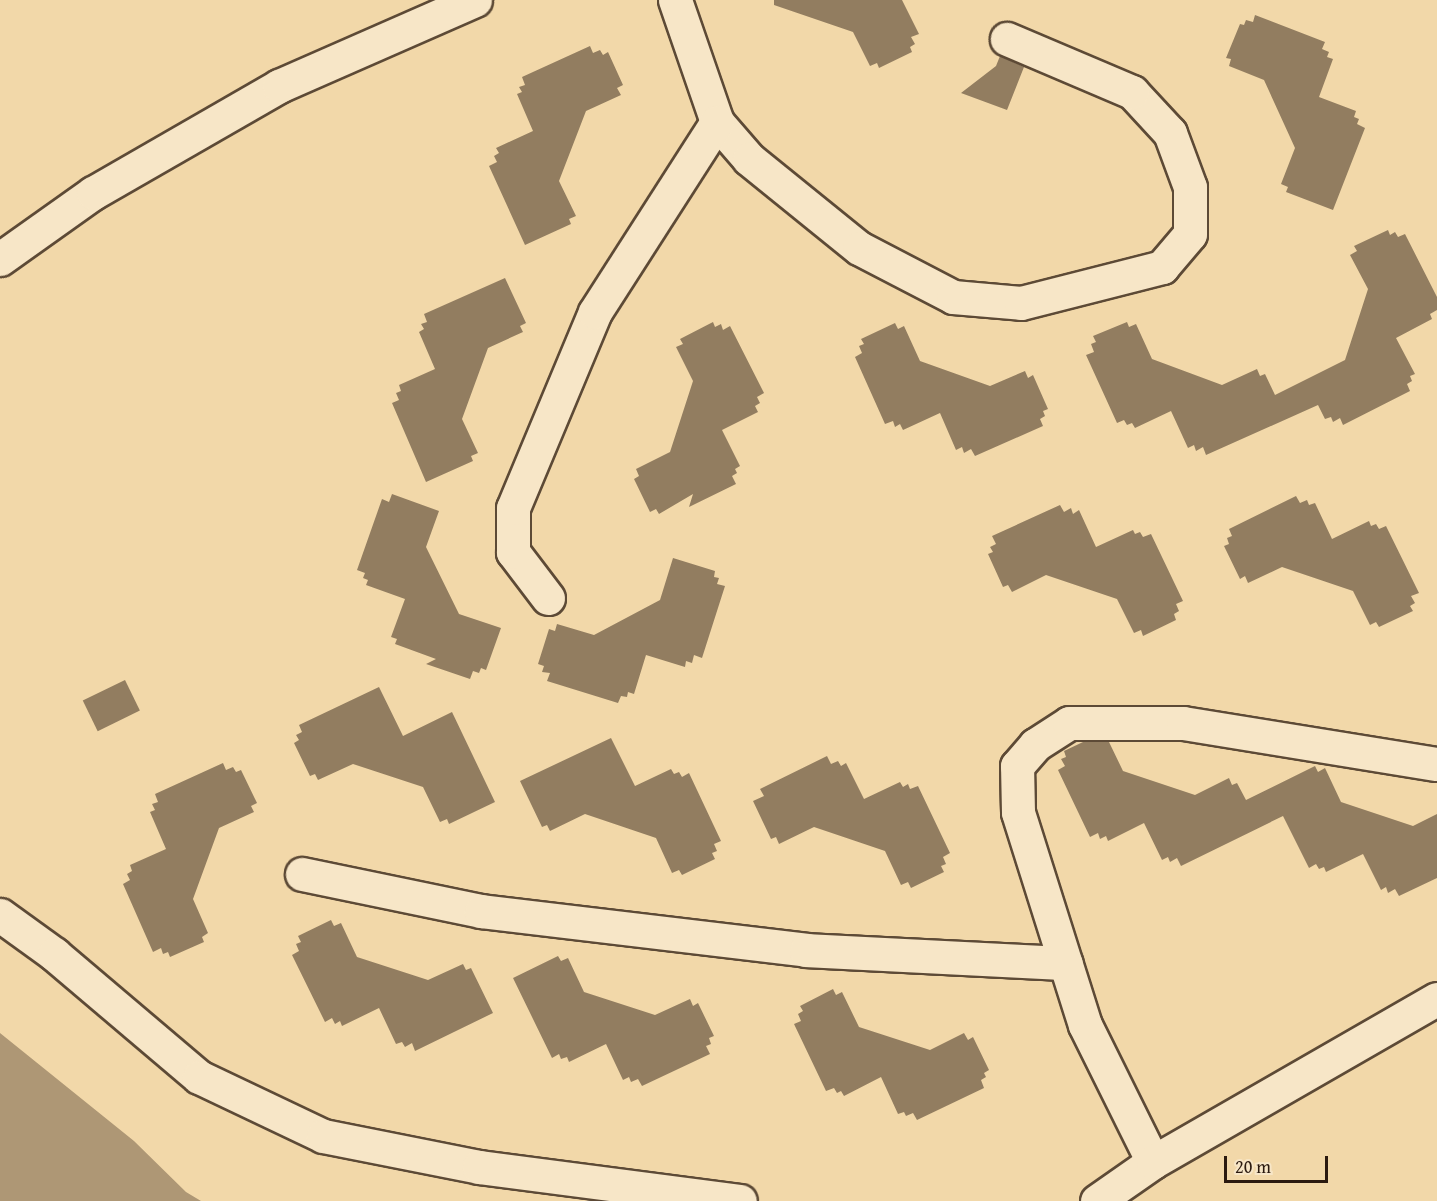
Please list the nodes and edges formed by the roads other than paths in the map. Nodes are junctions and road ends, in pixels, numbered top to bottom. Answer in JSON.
{"nodes":[{"id":1,"x":475,"y":0,"type":"edge"},
{"id":2,"x":675,"y":0,"type":"edge"},
{"id":3,"x":1007,"y":39,"type":"dead end"},
{"id":4,"x":717,"y":122,"type":"junction"},
{"id":5,"x":0,"y":259,"type":"edge"},
{"id":6,"x":548,"y":598,"type":"dead end"},
{"id":7,"x":1437,"y":764,"type":"edge"},
{"id":8,"x":302,"y":874,"type":"dead end"},
{"id":9,"x":0,"y":915,"type":"edge"},
{"id":10,"x":1066,"y":963,"type":"junction"},
{"id":11,"x":1437,"y":999,"type":"edge"},
{"id":12,"x":1153,"y":1162,"type":"junction"},
{"id":13,"x":740,"y":1201,"type":"edge"},
{"id":14,"x":1097,"y":1201,"type":"edge"}],
"edges":[{"from":1,"to":5,"type":"street"},
{"from":2,"to":4,"type":"street"},
{"from":3,"to":4,"type":"street"},
{"from":4,"to":6,"type":"street"},
{"from":7,"to":10,"type":"street"},
{"from":8,"to":10,"type":"street"},
{"from":9,"to":13,"type":"street"},
{"from":10,"to":12,"type":"street"},
{"from":11,"to":12,"type":"street"},
{"from":12,"to":14,"type":"street"}]}
